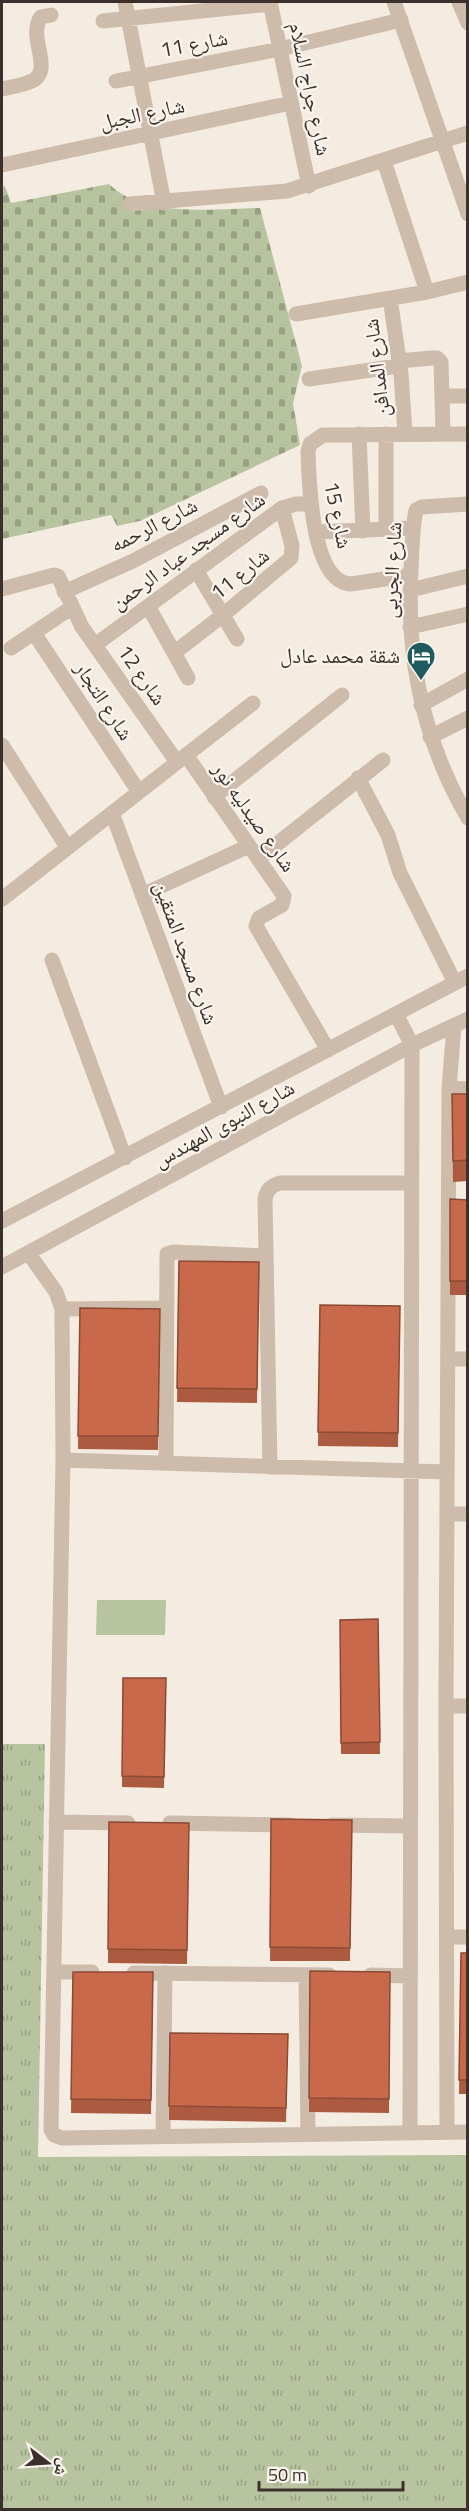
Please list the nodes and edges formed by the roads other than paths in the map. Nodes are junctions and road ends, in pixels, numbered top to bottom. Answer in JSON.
{"nodes":[{"id":1,"x":125,"y":2,"type":"edge"},
{"id":2,"x":394,"y":2,"type":"edge"},
{"id":3,"x":459,"y":2,"type":"edge"},
{"id":4,"x":271,"y":3,"type":"edge"},
{"id":5,"x":51,"y":15,"type":"dead end"},
{"id":6,"x":129,"y":18,"type":"junction"},
{"id":7,"x":401,"y":20,"type":"junction"},
{"id":8,"x":103,"y":21,"type":"dead end"},
{"id":9,"x":468,"y":23,"type":"edge"},
{"id":10,"x":280,"y":49,"type":"junction"},
{"id":11,"x":140,"y":75,"type":"junction"},
{"id":12,"x":116,"y":81,"type":"dead end"},
{"id":13,"x":2,"y":89,"type":"edge"},
{"id":14,"x":291,"y":103,"type":"junction"},
{"id":15,"x":468,"y":133,"type":"edge"},
{"id":16,"x":151,"y":134,"type":"junction"},
{"id":17,"x":443,"y":141,"type":"junction"},
{"id":18,"x":384,"y":161,"type":"junction"},
{"id":19,"x":2,"y":165,"type":"edge"},
{"id":20,"x":309,"y":186,"type":"junction"},
{"id":21,"x":164,"y":203,"type":"junction"},
{"id":22,"x":130,"y":204,"type":"dead end"},
{"id":23,"x":468,"y":214,"type":"edge"},
{"id":24,"x":468,"y":282,"type":"edge"},
{"id":25,"x":427,"y":292,"type":"junction"},
{"id":26,"x":390,"y":298,"type":"junction"},
{"id":27,"x":296,"y":314,"type":"dead end"},
{"id":28,"x":398,"y":364,"type":"junction"},
{"id":29,"x":309,"y":379,"type":"dead end"},
{"id":30,"x":443,"y":396,"type":"junction"},
{"id":31,"x":468,"y":396,"type":"edge"},
{"id":32,"x":359,"y":434,"type":"junction"},
{"id":33,"x":386,"y":434,"type":"junction"},
{"id":34,"x":405,"y":434,"type":"junction"},
{"id":35,"x":443,"y":434,"type":"junction"},
{"id":36,"x":468,"y":434,"type":"edge"},
{"id":37,"x":261,"y":493,"type":"dead end"},
{"id":38,"x":310,"y":504,"type":"junction"},
{"id":39,"x":468,"y":504,"type":"edge"},
{"id":40,"x":282,"y":508,"type":"junction"},
{"id":41,"x":413,"y":528,"type":"junction"},
{"id":42,"x":386,"y":530,"type":"junction"},
{"id":43,"x":363,"y":531,"type":"junction"},
{"id":44,"x":316,"y":532,"type":"junction"},
{"id":45,"x":196,"y":570,"type":"junction"},
{"id":46,"x":468,"y":576,"type":"edge"},
{"id":47,"x":59,"y":582,"type":"junction"},
{"id":48,"x":410,"y":583,"type":"junction"},
{"id":49,"x":2,"y":589,"type":"edge"},
{"id":50,"x":148,"y":606,"type":"junction"},
{"id":51,"x":71,"y":608,"type":"junction"},
{"id":52,"x":468,"y":614,"type":"edge"},
{"id":53,"x":223,"y":615,"type":"junction"},
{"id":54,"x":410,"y":627,"type":"junction"},
{"id":55,"x":34,"y":633,"type":"junction"},
{"id":56,"x":237,"y":639,"type":"dead end"},
{"id":57,"x":95,"y":645,"type":"junction"},
{"id":58,"x":11,"y":648,"type":"dead end"},
{"id":59,"x":174,"y":652,"type":"junction"},
{"id":60,"x":188,"y":678,"type":"dead end"},
{"id":61,"x":468,"y":680,"type":"edge"},
{"id":62,"x":342,"y":695,"type":"dead end"},
{"id":63,"x":253,"y":703,"type":"dead end"},
{"id":64,"x":421,"y":705,"type":"junction"},
{"id":65,"x":468,"y":718,"type":"edge"},
{"id":66,"x":430,"y":737,"type":"junction"},
{"id":67,"x":2,"y":745,"type":"edge"},
{"id":68,"x":181,"y":759,"type":"junction"},
{"id":69,"x":383,"y":760,"type":"dead end"},
{"id":70,"x":358,"y":778,"type":"junction"},
{"id":71,"x":139,"y":792,"type":"junction"},
{"id":72,"x":214,"y":797,"type":"junction"},
{"id":73,"x":112,"y":813,"type":"junction"},
{"id":74,"x":468,"y":818,"type":"edge"},
{"id":75,"x":249,"y":846,"type":"junction"},
{"id":76,"x":67,"y":847,"type":"junction"},
{"id":77,"x":258,"y":859,"type":"junction"},
{"id":78,"x":142,"y":895,"type":"junction"},
{"id":79,"x":2,"y":899,"type":"edge"},
{"id":80,"x":52,"y":960,"type":"dead end"},
{"id":81,"x":461,"y":979,"type":"edge"},
{"id":82,"x":396,"y":1014,"type":"junction"},
{"id":83,"x":461,"y":1023,"type":"edge"},
{"id":84,"x":412,"y":1045,"type":"junction"},
{"id":85,"x":328,"y":1050,"type":"junction"},
{"id":86,"x":449,"y":1088,"type":"junction"},
{"id":87,"x":468,"y":1089,"type":"edge"},
{"id":88,"x":221,"y":1107,"type":"junction"},
{"id":89,"x":125,"y":1158,"type":"junction"},
{"id":90,"x":411,"y":1183,"type":"junction"},
{"id":91,"x":448,"y":1207,"type":"junction"},
{"id":92,"x":468,"y":1207,"type":"edge"},
{"id":93,"x":2,"y":1221,"type":"edge"},
{"id":94,"x":29,"y":1254,"type":"junction"},
{"id":95,"x":266,"y":1256,"type":"junction"},
{"id":96,"x":2,"y":1267,"type":"edge"},
{"id":97,"x":166,"y":1308,"type":"junction"},
{"id":98,"x":62,"y":1309,"type":"junction"},
{"id":99,"x":448,"y":1359,"type":"junction"},
{"id":100,"x":468,"y":1359,"type":"edge"},
{"id":101,"x":63,"y":1460,"type":"junction"},
{"id":102,"x":166,"y":1463,"type":"junction"},
{"id":103,"x":270,"y":1467,"type":"junction"},
{"id":104,"x":413,"y":1471,"type":"junction"},
{"id":105,"x":447,"y":1472,"type":"junction"},
{"id":106,"x":447,"y":1514,"type":"junction"},
{"id":107,"x":468,"y":1514,"type":"edge"},
{"id":108,"x":446,"y":1706,"type":"junction"},
{"id":109,"x":468,"y":1706,"type":"edge"},
{"id":110,"x":56,"y":1822,"type":"junction"},
{"id":111,"x":410,"y":1826,"type":"junction"},
{"id":112,"x":447,"y":1937,"type":"junction"},
{"id":113,"x":468,"y":1937,"type":"edge"},
{"id":114,"x":54,"y":1972,"type":"junction"},
{"id":115,"x":165,"y":1973,"type":"junction"},
{"id":116,"x":306,"y":1975,"type":"junction"},
{"id":117,"x":410,"y":1976,"type":"junction"},
{"id":118,"x":447,"y":2132,"type":"junction"},
{"id":119,"x":468,"y":2132,"type":"edge"},
{"id":120,"x":410,"y":2133,"type":"junction"},
{"id":121,"x":308,"y":2134,"type":"junction"},
{"id":122,"x":163,"y":2136,"type":"junction"}],
"edges":[{"from":1,"to":6,"type":"street"},
{"from":2,"to":7,"type":"street"},
{"from":3,"to":9,"type":"street"},
{"from":4,"to":6,"type":"street"},
{"from":4,"to":10,"type":"street","name":"شارع جراج السلام"},
{"from":5,"to":13,"type":"street"},
{"from":6,"to":8,"type":"street"},
{"from":6,"to":11,"type":"street"},
{"from":7,"to":10,"type":"street"},
{"from":7,"to":17,"type":"street"},
{"from":10,"to":11,"type":"street","name":"شارع 11"},
{"from":10,"to":14,"type":"street","name":"شارع جراج السلام"},
{"from":11,"to":12,"type":"street","name":"شارع 11"},
{"from":11,"to":16,"type":"street"},
{"from":14,"to":16,"type":"street","name":"شارع الجبل"},
{"from":14,"to":20,"type":"street","name":"شارع جراج السلام"},
{"from":15,"to":17,"type":"street"},
{"from":16,"to":19,"type":"street","name":"شارع الجبل"},
{"from":16,"to":21,"type":"street"},
{"from":17,"to":18,"type":"street"},
{"from":17,"to":23,"type":"street"},
{"from":18,"to":20,"type":"street"},
{"from":18,"to":25,"type":"street"},
{"from":20,"to":21,"type":"street"},
{"from":21,"to":22,"type":"street"},
{"from":24,"to":25,"type":"street"},
{"from":25,"to":26,"type":"street"},
{"from":26,"to":27,"type":"street"},
{"from":26,"to":28,"type":"street","name":"شارع المدافن"},
{"from":28,"to":29,"type":"street"},
{"from":28,"to":30,"type":"street"},
{"from":28,"to":34,"type":"street","name":"شارع المدافن"},
{"from":30,"to":31,"type":"street"},
{"from":30,"to":35,"type":"street"},
{"from":32,"to":33,"type":"street"},
{"from":32,"to":38,"type":"street","name":"شارع 15"},
{"from":32,"to":43,"type":"street"},
{"from":33,"to":34,"type":"street"},
{"from":33,"to":42,"type":"street"},
{"from":34,"to":35,"type":"street"},
{"from":35,"to":36,"type":"street"},
{"from":37,"to":47,"type":"street","name":"شارع الرحمه"},
{"from":38,"to":40,"type":"street","name":"شارع مسجد عباد الرحمن"},
{"from":38,"to":44,"type":"street","name":"شارع 15"},
{"from":39,"to":41,"type":"street","name":"شارع الجربى"},
{"from":40,"to":45,"type":"street","name":"شارع مسجد عباد الرحمن"},
{"from":40,"to":53,"type":"street","name":"شارع 11"},
{"from":41,"to":42,"type":"street"},
{"from":41,"to":48,"type":"street","name":"شارع الجربى"},
{"from":42,"to":43,"type":"street"},
{"from":43,"to":44,"type":"street"},
{"from":44,"to":48,"type":"street","name":"شارع 15"},
{"from":45,"to":50,"type":"street","name":"شارع مسجد عباد الرحمن"},
{"from":45,"to":53,"type":"street"},
{"from":46,"to":48,"type":"street"},
{"from":47,"to":49,"type":"street"},
{"from":47,"to":51,"type":"street","name":"شارع 12"},
{"from":48,"to":54,"type":"street","name":"شارع الجربى"},
{"from":50,"to":57,"type":"street","name":"شارع مسجد عباد الرحمن"},
{"from":50,"to":59,"type":"street"},
{"from":51,"to":55,"type":"street"},
{"from":51,"to":57,"type":"street","name":"شارع 12"},
{"from":52,"to":54,"type":"street"},
{"from":53,"to":56,"type":"street"},
{"from":53,"to":59,"type":"street","name":"شارع 11"},
{"from":54,"to":64,"type":"street","name":"شارع الجربى"},
{"from":55,"to":58,"type":"street"},
{"from":55,"to":71,"type":"street","name":"شارع التجار"},
{"from":57,"to":68,"type":"street","name":"شارع 12"},
{"from":59,"to":60,"type":"street"},
{"from":61,"to":64,"type":"street"},
{"from":62,"to":72,"type":"street"},
{"from":63,"to":68,"type":"street"},
{"from":64,"to":66,"type":"street","name":"شارع الجربى"},
{"from":65,"to":66,"type":"street"},
{"from":66,"to":74,"type":"street","name":"شارع الجربى"},
{"from":67,"to":76,"type":"street"},
{"from":68,"to":71,"type":"street"},
{"from":68,"to":72,"type":"street","name":"شارع صيدليه نور"},
{"from":69,"to":70,"type":"street"},
{"from":70,"to":77,"type":"street"},
{"from":70,"to":81,"type":"street"},
{"from":71,"to":73,"type":"street"},
{"from":72,"to":75,"type":"street","name":"شارع صيدليه نور"},
{"from":73,"to":76,"type":"street"},
{"from":73,"to":78,"type":"street","name":"شارع مسجد المتقين"},
{"from":75,"to":77,"type":"street","name":"شارع صيدليه نور"},
{"from":75,"to":78,"type":"street"},
{"from":76,"to":79,"type":"street"},
{"from":77,"to":85,"type":"street","name":"شارع صيدليه نور"},
{"from":78,"to":88,"type":"street","name":"شارع مسجد المتقين"},
{"from":80,"to":89,"type":"street"},
{"from":81,"to":82,"type":"street","name":"شارع النبوى المهندس"},
{"from":82,"to":84,"type":"street"},
{"from":82,"to":85,"type":"street","name":"شارع النبوى المهندس"},
{"from":83,"to":84,"type":"street","name":"شارع النبوى المهندس"},
{"from":83,"to":86,"type":"street"},
{"from":84,"to":90,"type":"street"},
{"from":84,"to":94,"type":"street","name":"شارع النبوى المهندس"},
{"from":85,"to":88,"type":"street","name":"شارع النبوى المهندس"},
{"from":86,"to":87,"type":"street"},
{"from":86,"to":91,"type":"street"},
{"from":88,"to":89,"type":"street","name":"شارع النبوى المهندس"},
{"from":89,"to":93,"type":"street","name":"شارع النبوى المهندس"},
{"from":90,"to":95,"type":"street"},
{"from":90,"to":104,"type":"street"},
{"from":91,"to":92,"type":"street"},
{"from":91,"to":99,"type":"street"},
{"from":94,"to":96,"type":"street","name":"شارع النبوى المهندس"},
{"from":94,"to":98,"type":"street"},
{"from":95,"to":97,"type":"street"},
{"from":95,"to":103,"type":"street"},
{"from":97,"to":98,"type":"street"},
{"from":97,"to":102,"type":"street"},
{"from":98,"to":101,"type":"street"},
{"from":99,"to":100,"type":"street"},
{"from":99,"to":105,"type":"street"},
{"from":101,"to":102,"type":"street"},
{"from":101,"to":110,"type":"street"},
{"from":102,"to":103,"type":"street"},
{"from":103,"to":104,"type":"street"},
{"from":104,"to":105,"type":"street"},
{"from":104,"to":111,"type":"street"},
{"from":105,"to":106,"type":"street"},
{"from":106,"to":107,"type":"street"},
{"from":106,"to":108,"type":"street"},
{"from":108,"to":109,"type":"street"},
{"from":108,"to":112,"type":"street"},
{"from":110,"to":111,"type":"street"},
{"from":110,"to":114,"type":"street"},
{"from":111,"to":117,"type":"street"},
{"from":112,"to":113,"type":"street"},
{"from":112,"to":118,"type":"street"},
{"from":114,"to":115,"type":"street"},
{"from":114,"to":122,"type":"street"},
{"from":115,"to":116,"type":"street"},
{"from":115,"to":122,"type":"street"},
{"from":116,"to":117,"type":"street"},
{"from":116,"to":121,"type":"street"},
{"from":117,"to":120,"type":"street"},
{"from":118,"to":119,"type":"street"},
{"from":118,"to":120,"type":"street"},
{"from":120,"to":121,"type":"street"},
{"from":121,"to":122,"type":"street"}]}
